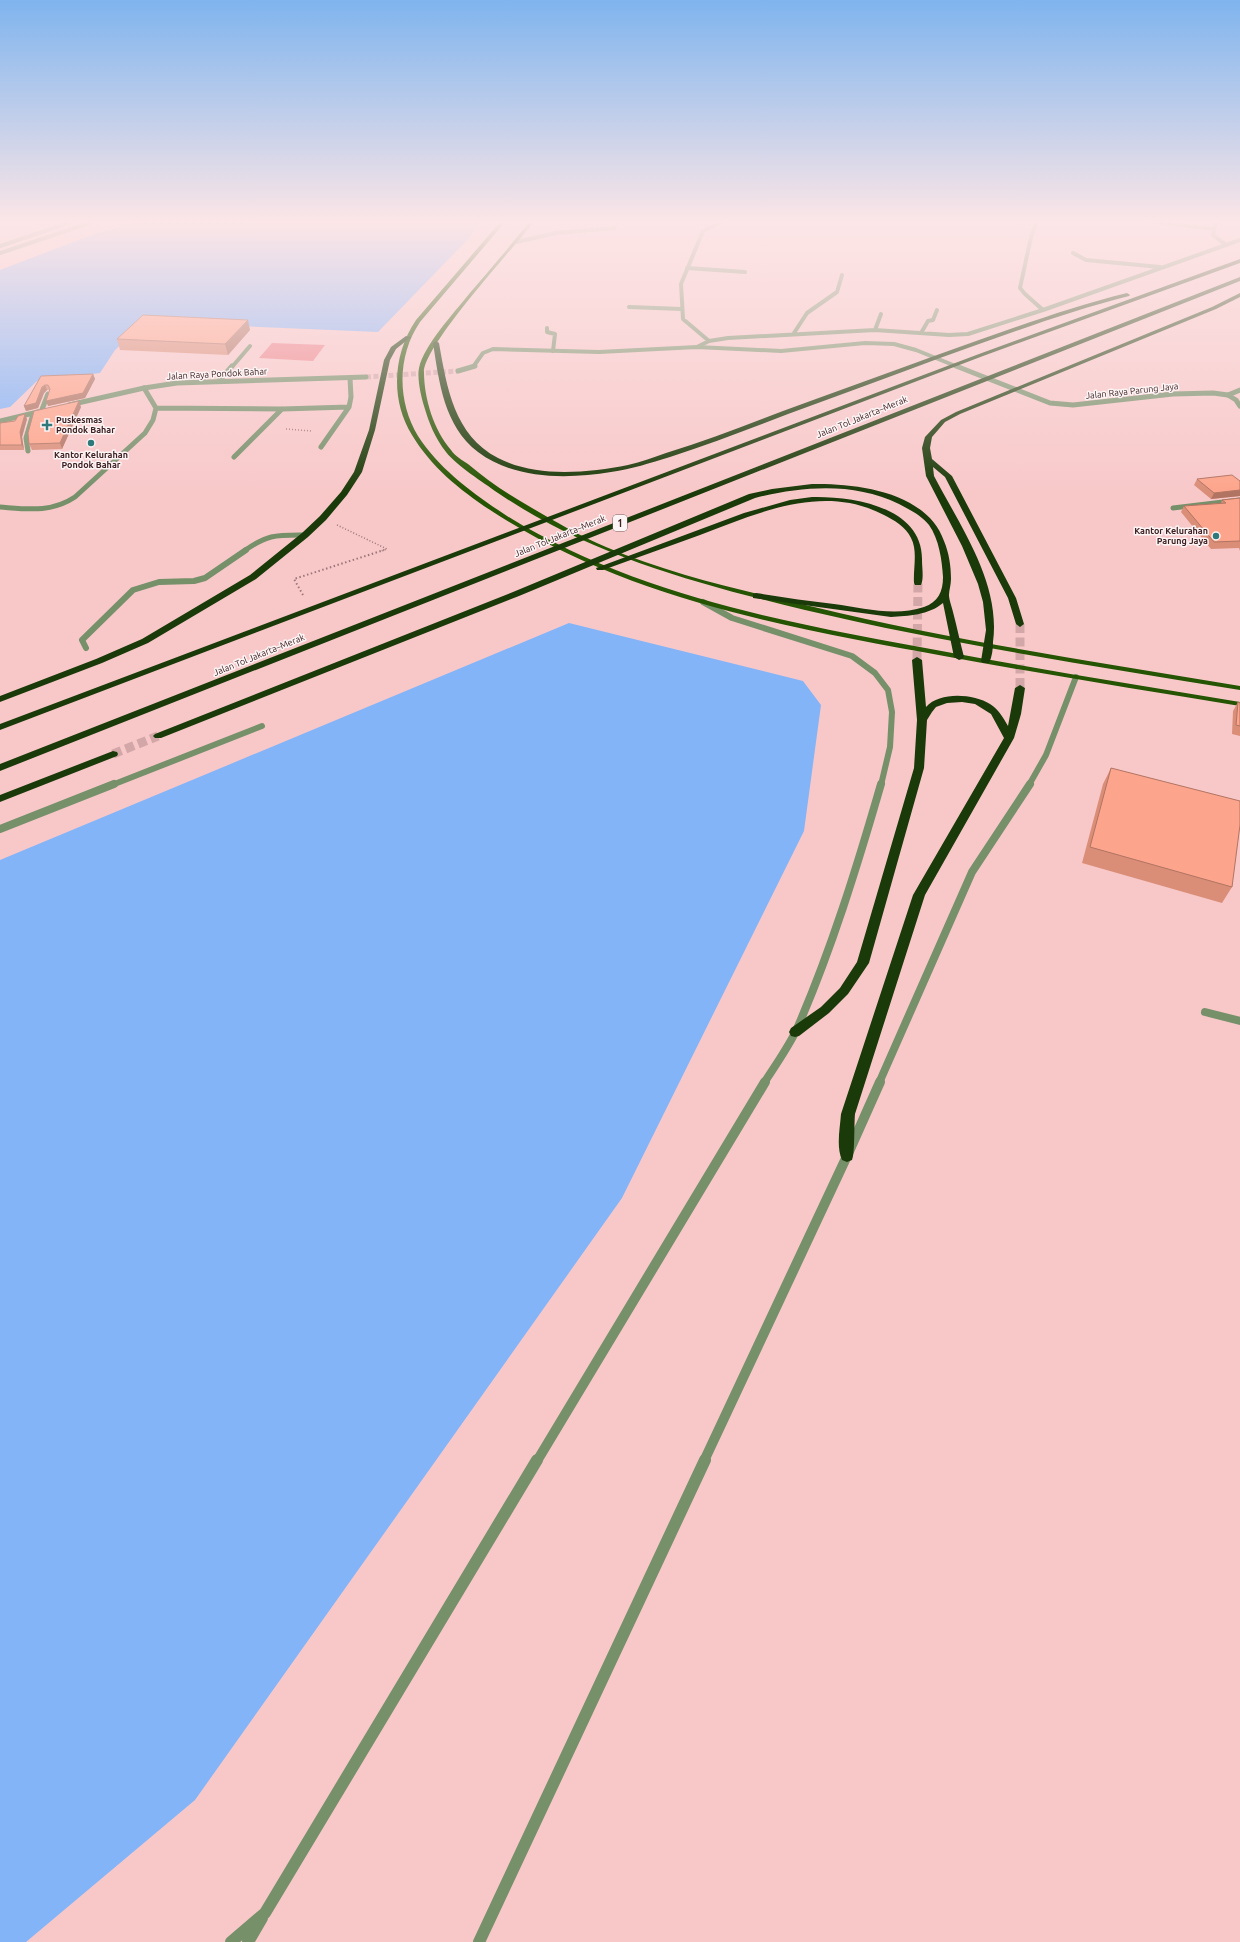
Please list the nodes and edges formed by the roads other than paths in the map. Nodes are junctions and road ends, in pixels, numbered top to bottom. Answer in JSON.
{"nodes":[{"id":1,"x":427,"y":312,"type":"edge"},
{"id":2,"x":457,"y":312,"type":"edge"},
{"id":3,"x":682,"y":312,"type":"edge"},
{"id":4,"x":808,"y":312,"type":"edge"},
{"id":5,"x":937,"y":312,"type":"edge"},
{"id":6,"x":1038,"y":312,"type":"edge"},
{"id":7,"x":1070,"y":312,"type":"edge"},
{"id":8,"x":1101,"y":312,"type":"edge"},
{"id":9,"x":1157,"y":312,"type":"edge"},
{"id":10,"x":1205,"y":312,"type":"edge"},
{"id":11,"x":881,"y":314,"type":"dead end"},
{"id":12,"x":548,"y":328,"type":"dead end"},
{"id":13,"x":875,"y":330,"type":"junction"},
{"id":14,"x":794,"y":333,"type":"junction"},
{"id":15,"x":921,"y":333,"type":"junction"},
{"id":16,"x":408,"y":337,"type":"junction"},
{"id":17,"x":710,"y":341,"type":"junction"},
{"id":18,"x":436,"y":343,"type":"junction"},
{"id":19,"x":250,"y":346,"type":"dead end"},
{"id":20,"x":696,"y":347,"type":"junction"},
{"id":21,"x":553,"y":351,"type":"junction"},
{"id":22,"x":981,"y":355,"type":"junction"},
{"id":23,"x":458,"y":371,"type":"tunnel mouth"},
{"id":24,"x":366,"y":377,"type":"tunnel mouth"},
{"id":25,"x":350,"y":378,"type":"junction"},
{"id":26,"x":219,"y":380,"type":"junction"},
{"id":27,"x":144,"y":388,"type":"junction"},
{"id":28,"x":1240,"y":390,"type":"edge"},
{"id":29,"x":48,"y":394,"type":"edge"},
{"id":30,"x":1228,"y":395,"type":"junction"},
{"id":31,"x":1240,"y":406,"type":"edge"},
{"id":32,"x":63,"y":407,"type":"edge"},
{"id":33,"x":349,"y":407,"type":"junction"},
{"id":34,"x":800,"y":407,"type":"junction"},
{"id":35,"x":156,"y":408,"type":"junction"},
{"id":36,"x":282,"y":409,"type":"junction"},
{"id":37,"x":48,"y":410,"type":"edge"},
{"id":38,"x":41,"y":412,"type":"junction"},
{"id":39,"x":33,"y":414,"type":"junction"},
{"id":40,"x":0,"y":421,"type":"edge"},
{"id":41,"x":321,"y":447,"type":"dead end"},
{"id":42,"x":28,"y":451,"type":"edge"},
{"id":43,"x":234,"y":457,"type":"dead end"},
{"id":44,"x":929,"y":460,"type":"junction"},
{"id":45,"x":1240,"y":500,"type":"edge"},
{"id":46,"x":0,"y":507,"type":"edge"},
{"id":47,"x":1173,"y":508,"type":"dead end"},
{"id":48,"x":305,"y":535,"type":"junction"},
{"id":49,"x":918,"y":583,"type":"tunnel mouth"},
{"id":50,"x":945,"y":595,"type":"junction"},
{"id":51,"x":756,"y":596,"type":"junction"},
{"id":52,"x":703,"y":602,"type":"junction"},
{"id":53,"x":1020,"y":624,"type":"tunnel mouth"},
{"id":54,"x":435,"y":625,"type":"junction"},
{"id":55,"x":955,"y":640,"type":"junction"},
{"id":56,"x":989,"y":645,"type":"junction"},
{"id":57,"x":86,"y":648,"type":"dead end"},
{"id":58,"x":959,"y":657,"type":"junction"},
{"id":59,"x":918,"y":660,"type":"tunnel mouth"},
{"id":60,"x":986,"y":662,"type":"junction"},
{"id":61,"x":1076,"y":677,"type":"junction"},
{"id":62,"x":1020,"y":688,"type":"tunnel mouth"},
{"id":63,"x":1240,"y":688,"type":"edge"},
{"id":64,"x":0,"y":699,"type":"edge"},
{"id":65,"x":1240,"y":704,"type":"edge"},
{"id":66,"x":922,"y":720,"type":"junction"},
{"id":67,"x":262,"y":726,"type":"dead end"},
{"id":68,"x":0,"y":727,"type":"edge"},
{"id":69,"x":158,"y":736,"type":"tunnel mouth"},
{"id":70,"x":1009,"y":738,"type":"junction"},
{"id":71,"x":113,"y":754,"type":"tunnel mouth"},
{"id":72,"x":0,"y":768,"type":"edge"},
{"id":73,"x":0,"y":799,"type":"edge"},
{"id":74,"x":0,"y":828,"type":"edge"},
{"id":75,"x":1205,"y":1012,"type":"dead end"},
{"id":76,"x":1240,"y":1021,"type":"edge"},
{"id":77,"x":796,"y":1032,"type":"junction"},
{"id":78,"x":847,"y":1156,"type":"junction"},
{"id":79,"x":266,"y":1912,"type":"junction"},
{"id":80,"x":231,"y":1942,"type":"edge"},
{"id":81,"x":248,"y":1942,"type":"edge"},
{"id":82,"x":479,"y":1942,"type":"edge"}],
"edges":[{"from":1,"to":16,"type":"main road"},
{"from":2,"to":18,"type":"main road"},
{"from":3,"to":17,"type":"street"},
{"from":4,"to":14,"type":"street"},
{"from":5,"to":15,"type":"street"},
{"from":6,"to":15,"type":"street"},
{"from":7,"to":34,"type":"highway"},
{"from":8,"to":22,"type":"highway","name":"Jalan Tol Jakarta–Merak"},
{"from":9,"to":72,"type":"highway","name":"Jalan Tol Jakarta–Merak","number":"1"},
{"from":10,"to":44,"type":"highway"},
{"from":11,"to":13,"type":"street"},
{"from":12,"to":21,"type":"street"},
{"from":13,"to":14,"type":"street"},
{"from":13,"to":15,"type":"street"},
{"from":14,"to":17,"type":"street"},
{"from":16,"to":48,"type":"highway"},
{"from":16,"to":52,"type":"main road"},
{"from":17,"to":20,"type":"street"},
{"from":18,"to":34,"type":"highway"},
{"from":18,"to":51,"type":"main road"},
{"from":19,"to":26,"type":"street"},
{"from":20,"to":21,"type":"street"},
{"from":20,"to":30,"type":"street","name":"Jalan Raya Parung Jaya"},
{"from":21,"to":23,"type":"street"},
{"from":22,"to":34,"type":"highway"},
{"from":22,"to":68,"type":"highway","name":"Jalan Tol Jakarta–Merak"},
{"from":24,"to":25,"type":"street","name":"Jalan Raya Pondok Bahar"},
{"from":25,"to":26,"type":"street","name":"Jalan Raya Pondok Bahar"},
{"from":25,"to":33,"type":"street"},
{"from":26,"to":27,"type":"street","name":"Jalan Raya Pondok Bahar"},
{"from":27,"to":32,"type":"street","name":"Jalan Raya Pondok Bahar"},
{"from":27,"to":35,"type":"street"},
{"from":28,"to":30,"type":"street"},
{"from":29,"to":38,"type":"street"},
{"from":30,"to":31,"type":"street"},
{"from":33,"to":36,"type":"street"},
{"from":33,"to":41,"type":"street"},
{"from":35,"to":36,"type":"street"},
{"from":35,"to":46,"type":"street"},
{"from":36,"to":43,"type":"street"},
{"from":37,"to":38,"type":"street"},
{"from":38,"to":39,"type":"street"},
{"from":39,"to":40,"type":"street"},
{"from":39,"to":42,"type":"street"},
{"from":44,"to":53,"type":"highway"},
{"from":44,"to":56,"type":"highway"},
{"from":45,"to":47,"type":"street"},
{"from":48,"to":57,"type":"street"},
{"from":48,"to":64,"type":"highway"},
{"from":49,"to":54,"type":"highway"},
{"from":50,"to":51,"type":"highway"},
{"from":50,"to":54,"type":"highway"},
{"from":50,"to":55,"type":"highway"},
{"from":51,"to":55,"type":"main road"},
{"from":52,"to":58,"type":"main road"},
{"from":52,"to":77,"type":"street"},
{"from":54,"to":69,"type":"highway"},
{"from":55,"to":56,"type":"main road"},
{"from":55,"to":58,"type":"highway"},
{"from":56,"to":60,"type":"highway"},
{"from":56,"to":63,"type":"main road"},
{"from":58,"to":60,"type":"main road"},
{"from":59,"to":66,"type":"highway"},
{"from":60,"to":61,"type":"main road"},
{"from":61,"to":65,"type":"main road"},
{"from":61,"to":78,"type":"street"},
{"from":62,"to":70,"type":"highway"},
{"from":66,"to":70,"type":"highway"},
{"from":66,"to":77,"type":"highway"},
{"from":67,"to":74,"type":"street"},
{"from":70,"to":78,"type":"highway"},
{"from":71,"to":73,"type":"highway"},
{"from":75,"to":76,"type":"street"},
{"from":77,"to":79,"type":"street"},
{"from":78,"to":82,"type":"street"},
{"from":79,"to":80,"type":"street"},
{"from":79,"to":81,"type":"street"}]}
